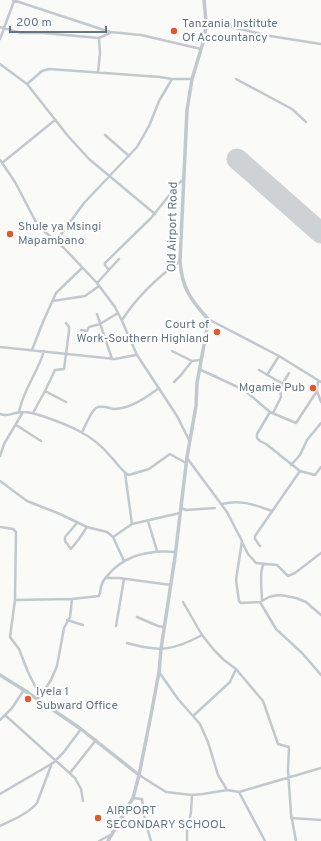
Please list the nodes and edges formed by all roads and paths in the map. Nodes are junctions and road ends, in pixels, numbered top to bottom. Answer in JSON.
{"nodes":[{"id":1,"x":14,"y":0,"type":"edge"},
{"id":2,"x":204,"y":0,"type":"edge"},
{"id":3,"x":206,"y":21,"type":"junction"},
{"id":4,"x":0,"y":28,"type":"edge"},
{"id":5,"x":4,"y":28,"type":"junction"},
{"id":6,"x":110,"y":32,"type":"junction"},
{"id":7,"x":99,"y":38,"type":"junction"},
{"id":8,"x":0,"y":39,"type":"edge"},
{"id":9,"x":321,"y":44,"type":"edge"},
{"id":10,"x":202,"y":49,"type":"junction"},
{"id":11,"x":0,"y":64,"type":"edge"},
{"id":12,"x":98,"y":72,"type":"junction"},
{"id":13,"x":172,"y":79,"type":"junction"},
{"id":14,"x":192,"y":79,"type":"junction"},
{"id":15,"x":236,"y":79,"type":"dead end"},
{"id":16,"x":27,"y":84,"type":"junction"},
{"id":17,"x":55,"y":120,"type":"junction"},
{"id":18,"x":306,"y":122,"type":"dead end"},
{"id":19,"x":105,"y":135,"type":"dead end"},
{"id":20,"x":129,"y":156,"type":"junction"},
{"id":21,"x":0,"y":160,"type":"edge"},
{"id":22,"x":2,"y":163,"type":"junction"},
{"id":23,"x":110,"y":176,"type":"junction"},
{"id":24,"x":184,"y":180,"type":"junction"},
{"id":25,"x":155,"y":214,"type":"junction"},
{"id":26,"x":56,"y":240,"type":"junction"},
{"id":27,"x":119,"y":259,"type":"dead end"},
{"id":28,"x":180,"y":261,"type":"junction"},
{"id":29,"x":82,"y":268,"type":"junction"},
{"id":30,"x":109,"y":270,"type":"junction"},
{"id":31,"x":98,"y":284,"type":"junction"},
{"id":32,"x":53,"y":301,"type":"junction"},
{"id":33,"x":118,"y":313,"type":"junction"},
{"id":34,"x":97,"y":314,"type":"dead end"},
{"id":35,"x":208,"y":319,"type":"junction"},
{"id":36,"x":122,"y":321,"type":"junction"},
{"id":37,"x":66,"y":323,"type":"dead end"},
{"id":38,"x":100,"y":324,"type":"junction"},
{"id":39,"x":81,"y":330,"type":"dead end"},
{"id":40,"x":0,"y":347,"type":"edge"},
{"id":41,"x":32,"y":350,"type":"junction"},
{"id":42,"x":44,"y":351,"type":"junction"},
{"id":43,"x":172,"y":351,"type":"dead end"},
{"id":44,"x":67,"y":354,"type":"junction"},
{"id":45,"x":136,"y":355,"type":"junction"},
{"id":46,"x":279,"y":356,"type":"junction"},
{"id":47,"x":112,"y":359,"type":"junction"},
{"id":48,"x":200,"y":360,"type":"junction"},
{"id":49,"x":192,"y":361,"type":"junction"},
{"id":50,"x":199,"y":370,"type":"junction"},
{"id":51,"x":259,"y":370,"type":"dead end"},
{"id":52,"x":289,"y":373,"type":"dead end"},
{"id":53,"x":267,"y":375,"type":"junction"},
{"id":54,"x":320,"y":381,"type":"edge"},
{"id":55,"x":174,"y":382,"type":"dead end"},
{"id":56,"x":282,"y":384,"type":"junction"},
{"id":57,"x":159,"y":388,"type":"junction"},
{"id":58,"x":45,"y":391,"type":"junction"},
{"id":59,"x":317,"y":391,"type":"junction"},
{"id":60,"x":66,"y":402,"type":"dead end"},
{"id":61,"x":321,"y":402,"type":"edge"},
{"id":62,"x":19,"y":412,"type":"junction"},
{"id":63,"x":23,"y":412,"type":"junction"},
{"id":64,"x":272,"y":412,"type":"junction"},
{"id":65,"x":33,"y":413,"type":"junction"},
{"id":66,"x":0,"y":414,"type":"edge"},
{"id":67,"x":321,"y":423,"type":"edge"},
{"id":68,"x":16,"y":425,"type":"junction"},
{"id":69,"x":82,"y":432,"type":"junction"},
{"id":70,"x":41,"y":441,"type":"dead end"},
{"id":71,"x":190,"y":441,"type":"junction"},
{"id":72,"x":0,"y":456,"type":"edge"},
{"id":73,"x":186,"y":457,"type":"junction"},
{"id":74,"x":186,"y":463,"type":"junction"},
{"id":75,"x":292,"y":465,"type":"junction"},
{"id":76,"x":321,"y":467,"type":"edge"},
{"id":77,"x":300,"y":471,"type":"junction"},
{"id":78,"x":125,"y":473,"type":"junction"},
{"id":79,"x":0,"y":481,"type":"edge"},
{"id":80,"x":222,"y":504,"type":"junction"},
{"id":81,"x":215,"y":508,"type":"dead end"},
{"id":82,"x":181,"y":510,"type":"junction"},
{"id":83,"x":272,"y":511,"type":"junction"},
{"id":84,"x":148,"y":521,"type":"junction"},
{"id":85,"x":77,"y":523,"type":"junction"},
{"id":86,"x":132,"y":524,"type":"junction"},
{"id":87,"x":0,"y":527,"type":"edge"},
{"id":88,"x":87,"y":527,"type":"junction"},
{"id":89,"x":113,"y":537,"type":"junction"},
{"id":90,"x":242,"y":541,"type":"junction"},
{"id":91,"x":260,"y":546,"type":"dead end"},
{"id":92,"x":156,"y":551,"type":"junction"},
{"id":93,"x":176,"y":552,"type":"junction"},
{"id":94,"x":321,"y":553,"type":"edge"},
{"id":95,"x":124,"y":561,"type":"junction"},
{"id":96,"x":263,"y":565,"type":"junction"},
{"id":97,"x":106,"y":578,"type":"junction"},
{"id":98,"x":124,"y":579,"type":"junction"},
{"id":99,"x":171,"y":585,"type":"junction"},
{"id":100,"x":72,"y":599,"type":"junction"},
{"id":101,"x":14,"y":600,"type":"junction"},
{"id":102,"x":183,"y":602,"type":"dead end"},
{"id":103,"x":261,"y":602,"type":"junction"},
{"id":104,"x":321,"y":615,"type":"edge"},
{"id":105,"x":137,"y":617,"type":"dead end"},
{"id":106,"x":67,"y":620,"type":"junction"},
{"id":107,"x":83,"y":625,"type":"dead end"},
{"id":108,"x":116,"y":626,"type":"dead end"},
{"id":109,"x":165,"y":627,"type":"junction"},
{"id":110,"x":202,"y":634,"type":"junction"},
{"id":111,"x":126,"y":644,"type":"dead end"},
{"id":112,"x":161,"y":649,"type":"junction"},
{"id":113,"x":236,"y":670,"type":"junction"},
{"id":114,"x":159,"y":672,"type":"junction"},
{"id":115,"x":0,"y":675,"type":"edge"},
{"id":116,"x":321,"y":675,"type":"edge"},
{"id":117,"x":24,"y":690,"type":"junction"},
{"id":118,"x":39,"y":698,"type":"junction"},
{"id":119,"x":5,"y":715,"type":"junction"},
{"id":120,"x":193,"y":716,"type":"junction"},
{"id":121,"x":0,"y":720,"type":"edge"},
{"id":122,"x":80,"y":729,"type":"junction"},
{"id":123,"x":96,"y":740,"type":"junction"},
{"id":124,"x":56,"y":760,"type":"junction"},
{"id":125,"x":53,"y":763,"type":"junction"},
{"id":126,"x":321,"y":768,"type":"edge"},
{"id":127,"x":70,"y":773,"type":"junction"},
{"id":128,"x":139,"y":774,"type":"junction"},
{"id":129,"x":289,"y":776,"type":"junction"},
{"id":130,"x":227,"y":790,"type":"junction"},
{"id":131,"x":239,"y":792,"type":"junction"},
{"id":132,"x":0,"y":794,"type":"edge"},
{"id":133,"x":192,"y":795,"type":"junction"},
{"id":134,"x":133,"y":798,"type":"junction"},
{"id":135,"x":83,"y":802,"type":"dead end"},
{"id":136,"x":291,"y":818,"type":"junction"},
{"id":137,"x":321,"y":820,"type":"edge"},
{"id":138,"x":0,"y":826,"type":"edge"},
{"id":139,"x":112,"y":834,"type":"junction"},
{"id":140,"x":99,"y":841,"type":"edge"},
{"id":141,"x":108,"y":841,"type":"edge"},
{"id":142,"x":151,"y":841,"type":"edge"},
{"id":143,"x":187,"y":841,"type":"edge"},
{"id":144,"x":265,"y":841,"type":"edge"},
{"id":145,"x":296,"y":841,"type":"edge"}],
"edges":[{"from":1,"to":5,"type":"street"},
{"from":1,"to":6,"type":"street"},
{"from":2,"to":3,"type":"street","name":"Old Airport Road"},
{"from":3,"to":9,"type":"street"},
{"from":3,"to":10,"type":"street","name":"Old Airport Road"},
{"from":4,"to":5,"type":"street"},
{"from":5,"to":7,"type":"street"},
{"from":5,"to":8,"type":"street"},
{"from":6,"to":7,"type":"street"},
{"from":6,"to":10,"type":"street"},
{"from":7,"to":12,"type":"street"},
{"from":10,"to":14,"type":"street","name":"Old Airport Road"},
{"from":11,"to":16,"type":"street"},
{"from":12,"to":13,"type":"street"},
{"from":12,"to":16,"type":"street"},
{"from":13,"to":14,"type":"street"},
{"from":13,"to":20,"type":"street"},
{"from":14,"to":24,"type":"street","name":"Old Airport Road"},
{"from":15,"to":18,"type":"street"},
{"from":16,"to":17,"type":"street"},
{"from":17,"to":22,"type":"street"},
{"from":17,"to":23,"type":"street"},
{"from":19,"to":20,"type":"street"},
{"from":20,"to":23,"type":"street"},
{"from":21,"to":22,"type":"street"},
{"from":22,"to":26,"type":"street"},
{"from":23,"to":25,"type":"street"},
{"from":23,"to":26,"type":"street"},
{"from":24,"to":25,"type":"street"},
{"from":24,"to":28,"type":"street","name":"Old Airport Road"},
{"from":25,"to":30,"type":"street"},
{"from":26,"to":29,"type":"street"},
{"from":27,"to":30,"type":"street"},
{"from":28,"to":35,"type":"street","name":"Old Airport Road"},
{"from":28,"to":36,"type":"street"},
{"from":29,"to":31,"type":"street"},
{"from":29,"to":32,"type":"street"},
{"from":30,"to":31,"type":"street"},
{"from":31,"to":32,"type":"street"},
{"from":31,"to":33,"type":"street"},
{"from":32,"to":41,"type":"street"},
{"from":33,"to":36,"type":"street"},
{"from":33,"to":38,"type":"street"},
{"from":34,"to":38,"type":"street"},
{"from":35,"to":46,"type":"street","name":"Old Airport Road"},
{"from":35,"to":48,"type":"street"},
{"from":36,"to":45,"type":"street"},
{"from":37,"to":44,"type":"street"},
{"from":38,"to":39,"type":"street"},
{"from":38,"to":47,"type":"street"},
{"from":40,"to":41,"type":"street"},
{"from":41,"to":42,"type":"street"},
{"from":42,"to":44,"type":"street"},
{"from":42,"to":62,"type":"street"},
{"from":43,"to":49,"type":"street"},
{"from":44,"to":47,"type":"street"},
{"from":44,"to":58,"type":"street"},
{"from":45,"to":47,"type":"street"},
{"from":45,"to":57,"type":"street"},
{"from":46,"to":53,"type":"street"},
{"from":46,"to":54,"type":"street","name":"Old Airport Road"},
{"from":48,"to":49,"type":"street"},
{"from":48,"to":50,"type":"street"},
{"from":49,"to":55,"type":"street"},
{"from":50,"to":64,"type":"street"},
{"from":50,"to":71,"type":"street"},
{"from":51,"to":53,"type":"street"},
{"from":52,"to":56,"type":"street"},
{"from":53,"to":56,"type":"street"},
{"from":54,"to":59,"type":"street"},
{"from":56,"to":64,"type":"street"},
{"from":57,"to":69,"type":"street"},
{"from":57,"to":71,"type":"street"},
{"from":58,"to":60,"type":"street"},
{"from":58,"to":65,"type":"street"},
{"from":59,"to":61,"type":"street"},
{"from":59,"to":64,"type":"street"},
{"from":62,"to":63,"type":"street"},
{"from":62,"to":66,"type":"street"},
{"from":63,"to":65,"type":"street"},
{"from":63,"to":68,"type":"street"},
{"from":64,"to":75,"type":"street"},
{"from":65,"to":69,"type":"street"},
{"from":67,"to":75,"type":"street"},
{"from":68,"to":70,"type":"street"},
{"from":68,"to":72,"type":"street"},
{"from":69,"to":78,"type":"street"},
{"from":71,"to":73,"type":"street"},
{"from":73,"to":74,"type":"street"},
{"from":73,"to":80,"type":"street"},
{"from":74,"to":78,"type":"street"},
{"from":74,"to":82,"type":"street"},
{"from":75,"to":77,"type":"street"},
{"from":76,"to":77,"type":"street"},
{"from":77,"to":83,"type":"street"},
{"from":78,"to":86,"type":"street"},
{"from":79,"to":85,"type":"street"},
{"from":80,"to":83,"type":"street"},
{"from":80,"to":90,"type":"street"},
{"from":81,"to":82,"type":"street"},
{"from":82,"to":84,"type":"street"},
{"from":82,"to":93,"type":"street"},
{"from":83,"to":91,"type":"street"},
{"from":84,"to":86,"type":"street"},
{"from":84,"to":92,"type":"street"},
{"from":85,"to":88,"type":"street"},
{"from":85,"to":88,"type":"street"},
{"from":86,"to":89,"type":"street"},
{"from":87,"to":101,"type":"street"},
{"from":88,"to":89,"type":"street"},
{"from":89,"to":95,"type":"street"},
{"from":90,"to":96,"type":"street"},
{"from":90,"to":103,"type":"street"},
{"from":92,"to":93,"type":"street"},
{"from":92,"to":95,"type":"street"},
{"from":93,"to":99,"type":"street"},
{"from":94,"to":96,"type":"street"},
{"from":95,"to":97,"type":"street"},
{"from":96,"to":103,"type":"street"},
{"from":97,"to":98,"type":"street"},
{"from":97,"to":100,"type":"street"},
{"from":98,"to":99,"type":"street"},
{"from":98,"to":108,"type":"street"},
{"from":99,"to":109,"type":"street"},
{"from":100,"to":101,"type":"street"},
{"from":100,"to":106,"type":"street"},
{"from":101,"to":118,"type":"street"},
{"from":102,"to":110,"type":"street"},
{"from":103,"to":104,"type":"street"},
{"from":103,"to":116,"type":"street"},
{"from":105,"to":109,"type":"street"},
{"from":106,"to":107,"type":"street"},
{"from":106,"to":118,"type":"street"},
{"from":109,"to":112,"type":"street"},
{"from":110,"to":112,"type":"street"},
{"from":110,"to":113,"type":"street"},
{"from":111,"to":112,"type":"street"},
{"from":112,"to":114,"type":"street"},
{"from":113,"to":120,"type":"street"},
{"from":113,"to":129,"type":"street"},
{"from":114,"to":120,"type":"street"},
{"from":114,"to":128,"type":"street"},
{"from":115,"to":117,"type":"street"},
{"from":117,"to":118,"type":"street"},
{"from":117,"to":119,"type":"street"},
{"from":118,"to":122,"type":"street"},
{"from":119,"to":121,"type":"street"},
{"from":119,"to":124,"type":"street"},
{"from":120,"to":130,"type":"street"},
{"from":122,"to":123,"type":"street"},
{"from":122,"to":124,"type":"street"},
{"from":123,"to":127,"type":"street"},
{"from":123,"to":128,"type":"street"},
{"from":124,"to":125,"type":"street"},
{"from":124,"to":127,"type":"street"},
{"from":125,"to":132,"type":"street"},
{"from":125,"to":138,"type":"street"},
{"from":126,"to":129,"type":"street"},
{"from":127,"to":135,"type":"street"},
{"from":128,"to":133,"type":"street"},
{"from":128,"to":134,"type":"street"},
{"from":129,"to":131,"type":"street"},
{"from":129,"to":136,"type":"street"},
{"from":130,"to":131,"type":"street"},
{"from":130,"to":133,"type":"street"},
{"from":131,"to":144,"type":"street"},
{"from":133,"to":143,"type":"street"},
{"from":134,"to":139,"type":"street"},
{"from":134,"to":142,"type":"street"},
{"from":136,"to":137,"type":"street"},
{"from":136,"to":145,"type":"street"},
{"from":139,"to":140,"type":"street"},
{"from":139,"to":141,"type":"street"}]}
